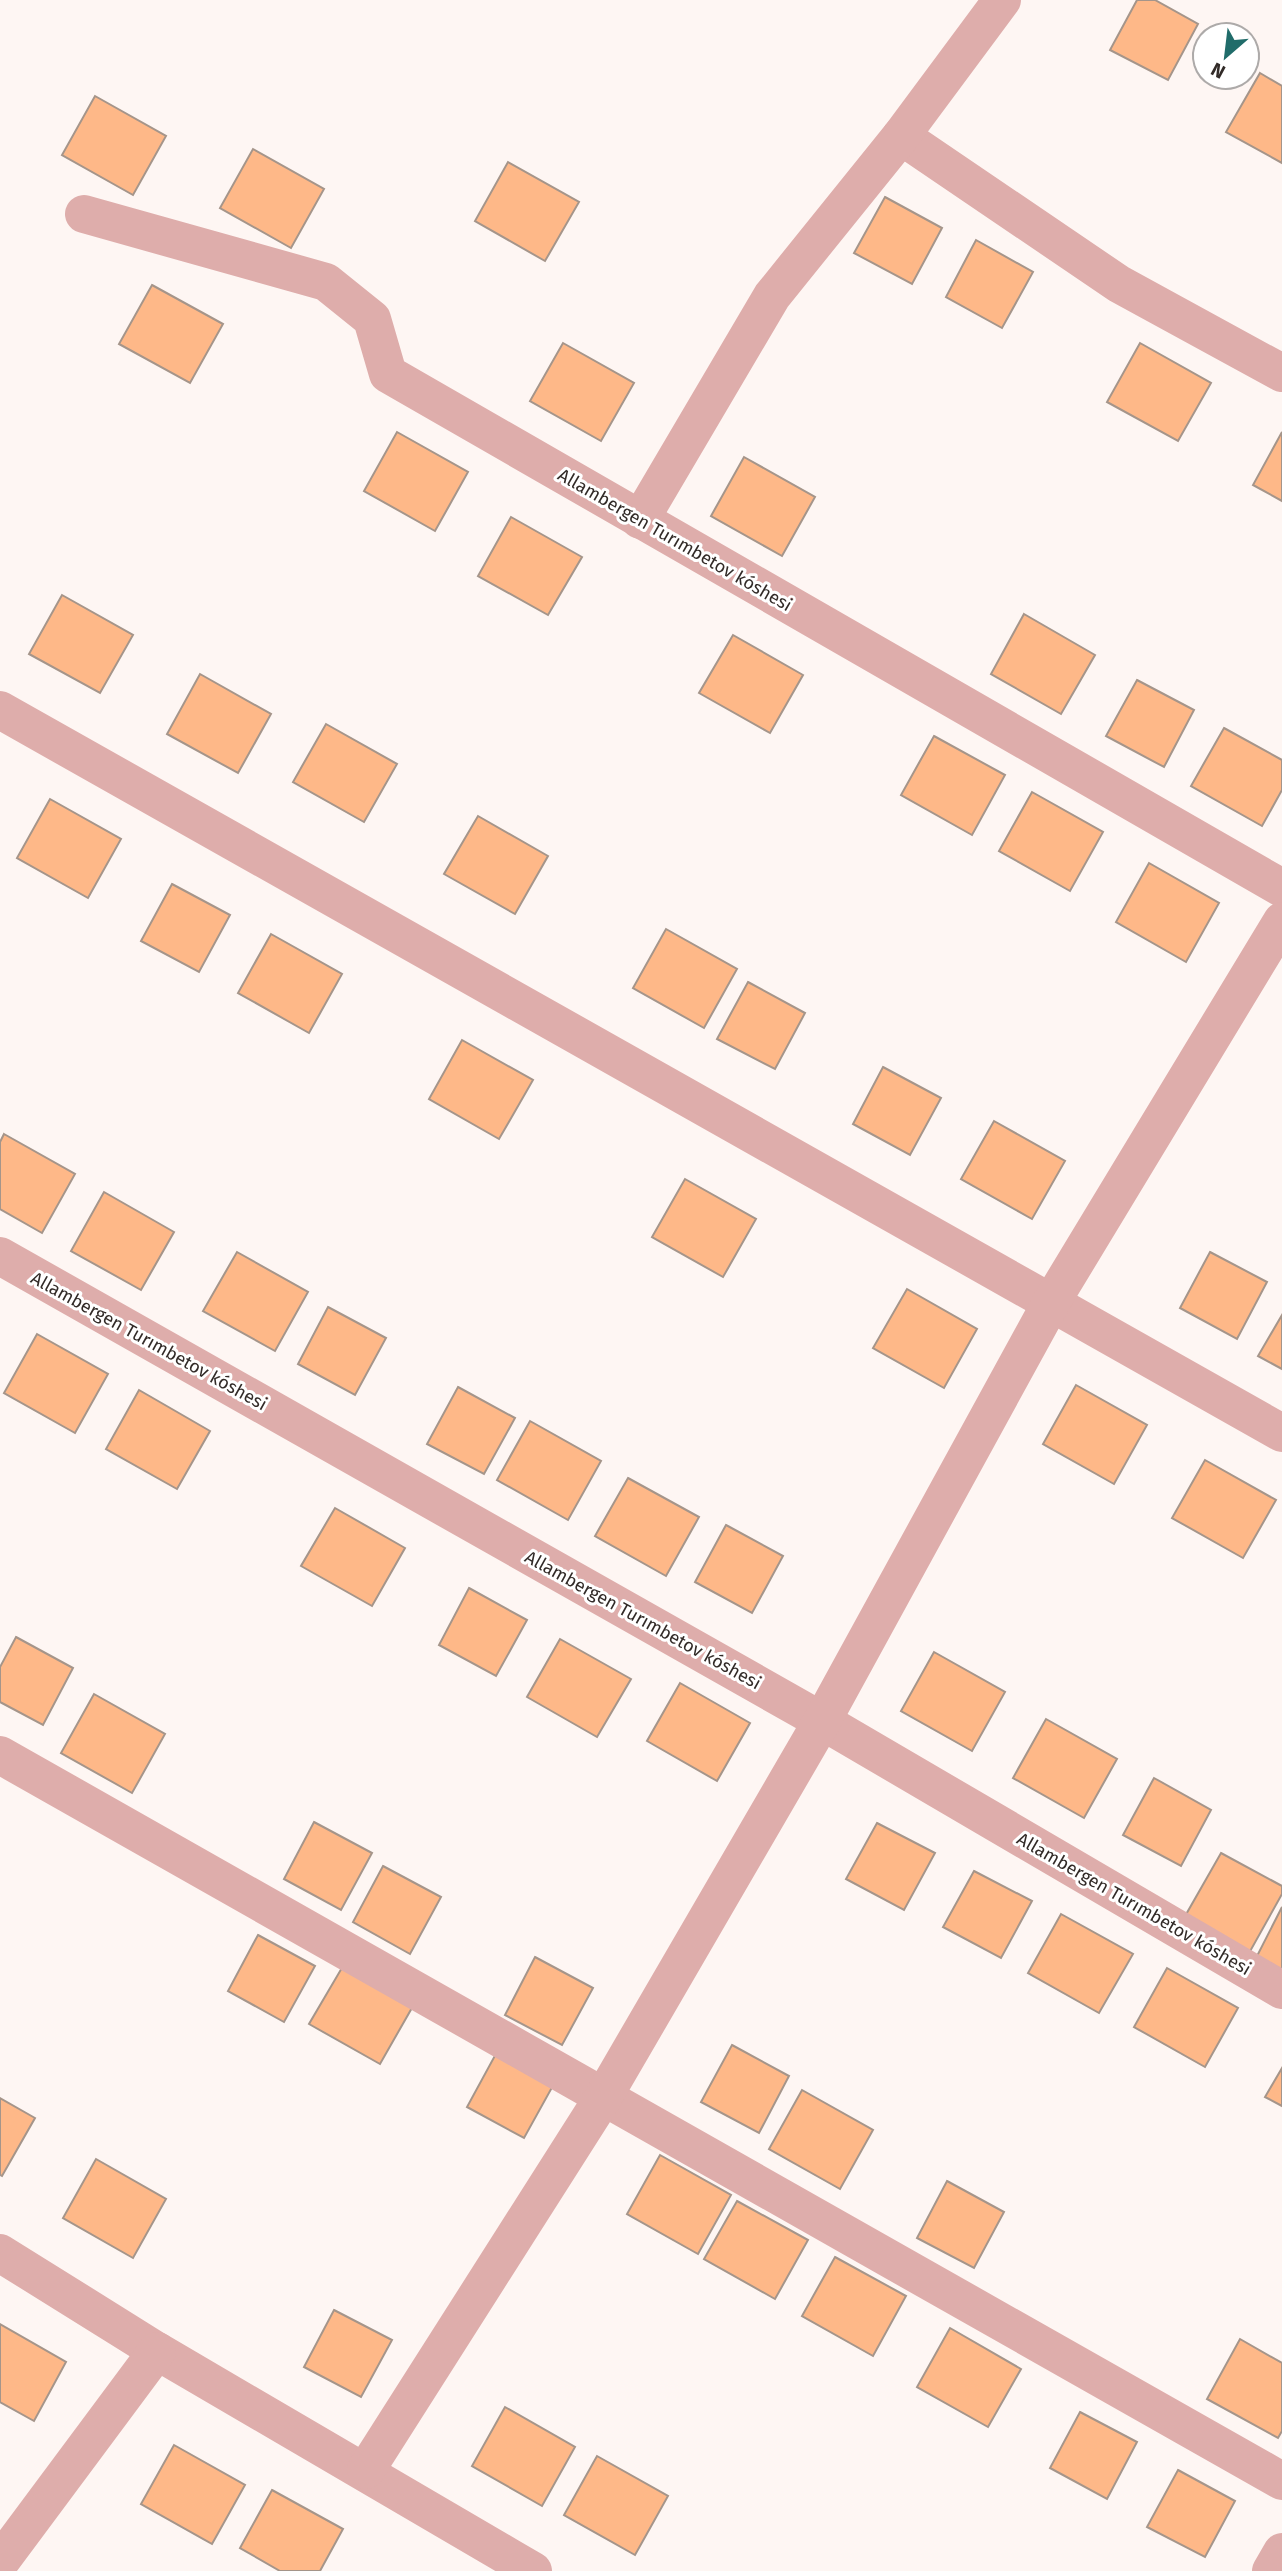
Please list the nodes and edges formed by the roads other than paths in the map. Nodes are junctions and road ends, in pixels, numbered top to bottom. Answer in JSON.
{"nodes":[{"id":1,"x":1002,"y":0,"type":"edge"},
{"id":2,"x":901,"y":136,"type":"junction"},
{"id":3,"x":84,"y":214,"type":"dead end"},
{"id":4,"x":1282,"y":373,"type":"edge"},
{"id":5,"x":640,"y":520,"type":"junction"},
{"id":6,"x":0,"y":710,"type":"edge"},
{"id":7,"x":1282,"y":888,"type":"edge"},
{"id":8,"x":1282,"y":922,"type":"edge"},
{"id":9,"x":0,"y":1256,"type":"edge"},
{"id":10,"x":1052,"y":1301,"type":"junction"},
{"id":11,"x":1282,"y":1433,"type":"edge"},
{"id":12,"x":822,"y":1721,"type":"junction"},
{"id":13,"x":0,"y":1755,"type":"edge"},
{"id":14,"x":1282,"y":1990,"type":"edge"},
{"id":15,"x":604,"y":2095,"type":"junction"},
{"id":16,"x":0,"y":2253,"type":"edge"},
{"id":17,"x":158,"y":2351,"type":"junction"},
{"id":18,"x":366,"y":2470,"type":"junction"},
{"id":19,"x":1282,"y":2482,"type":"edge"},
{"id":20,"x":1282,"y":2552,"type":"edge"},
{"id":21,"x":0,"y":2562,"type":"edge"},
{"id":22,"x":533,"y":2571,"type":"edge"},
{"id":23,"x":1271,"y":2571,"type":"edge"}],
"edges":[{"from":1,"to":2,"type":"street"},
{"from":2,"to":4,"type":"street"},
{"from":2,"to":5,"type":"street"},
{"from":3,"to":5,"type":"street","name":"Allambergen Turımbetov kóshesi"},
{"from":5,"to":7,"type":"street","name":"Allambergen Turımbetov kóshesi"},
{"from":6,"to":10,"type":"street"},
{"from":8,"to":10,"type":"street"},
{"from":9,"to":12,"type":"street","name":"Allambergen Turımbetov kóshesi"},
{"from":10,"to":11,"type":"street"},
{"from":10,"to":12,"type":"street"},
{"from":12,"to":14,"type":"street","name":"Allambergen Turımbetov kóshesi"},
{"from":12,"to":15,"type":"street"},
{"from":13,"to":15,"type":"street"},
{"from":15,"to":18,"type":"street"},
{"from":15,"to":19,"type":"street"},
{"from":16,"to":17,"type":"street"},
{"from":17,"to":18,"type":"street"},
{"from":17,"to":21,"type":"street"},
{"from":18,"to":22,"type":"street"},
{"from":20,"to":23,"type":"street"}]}
